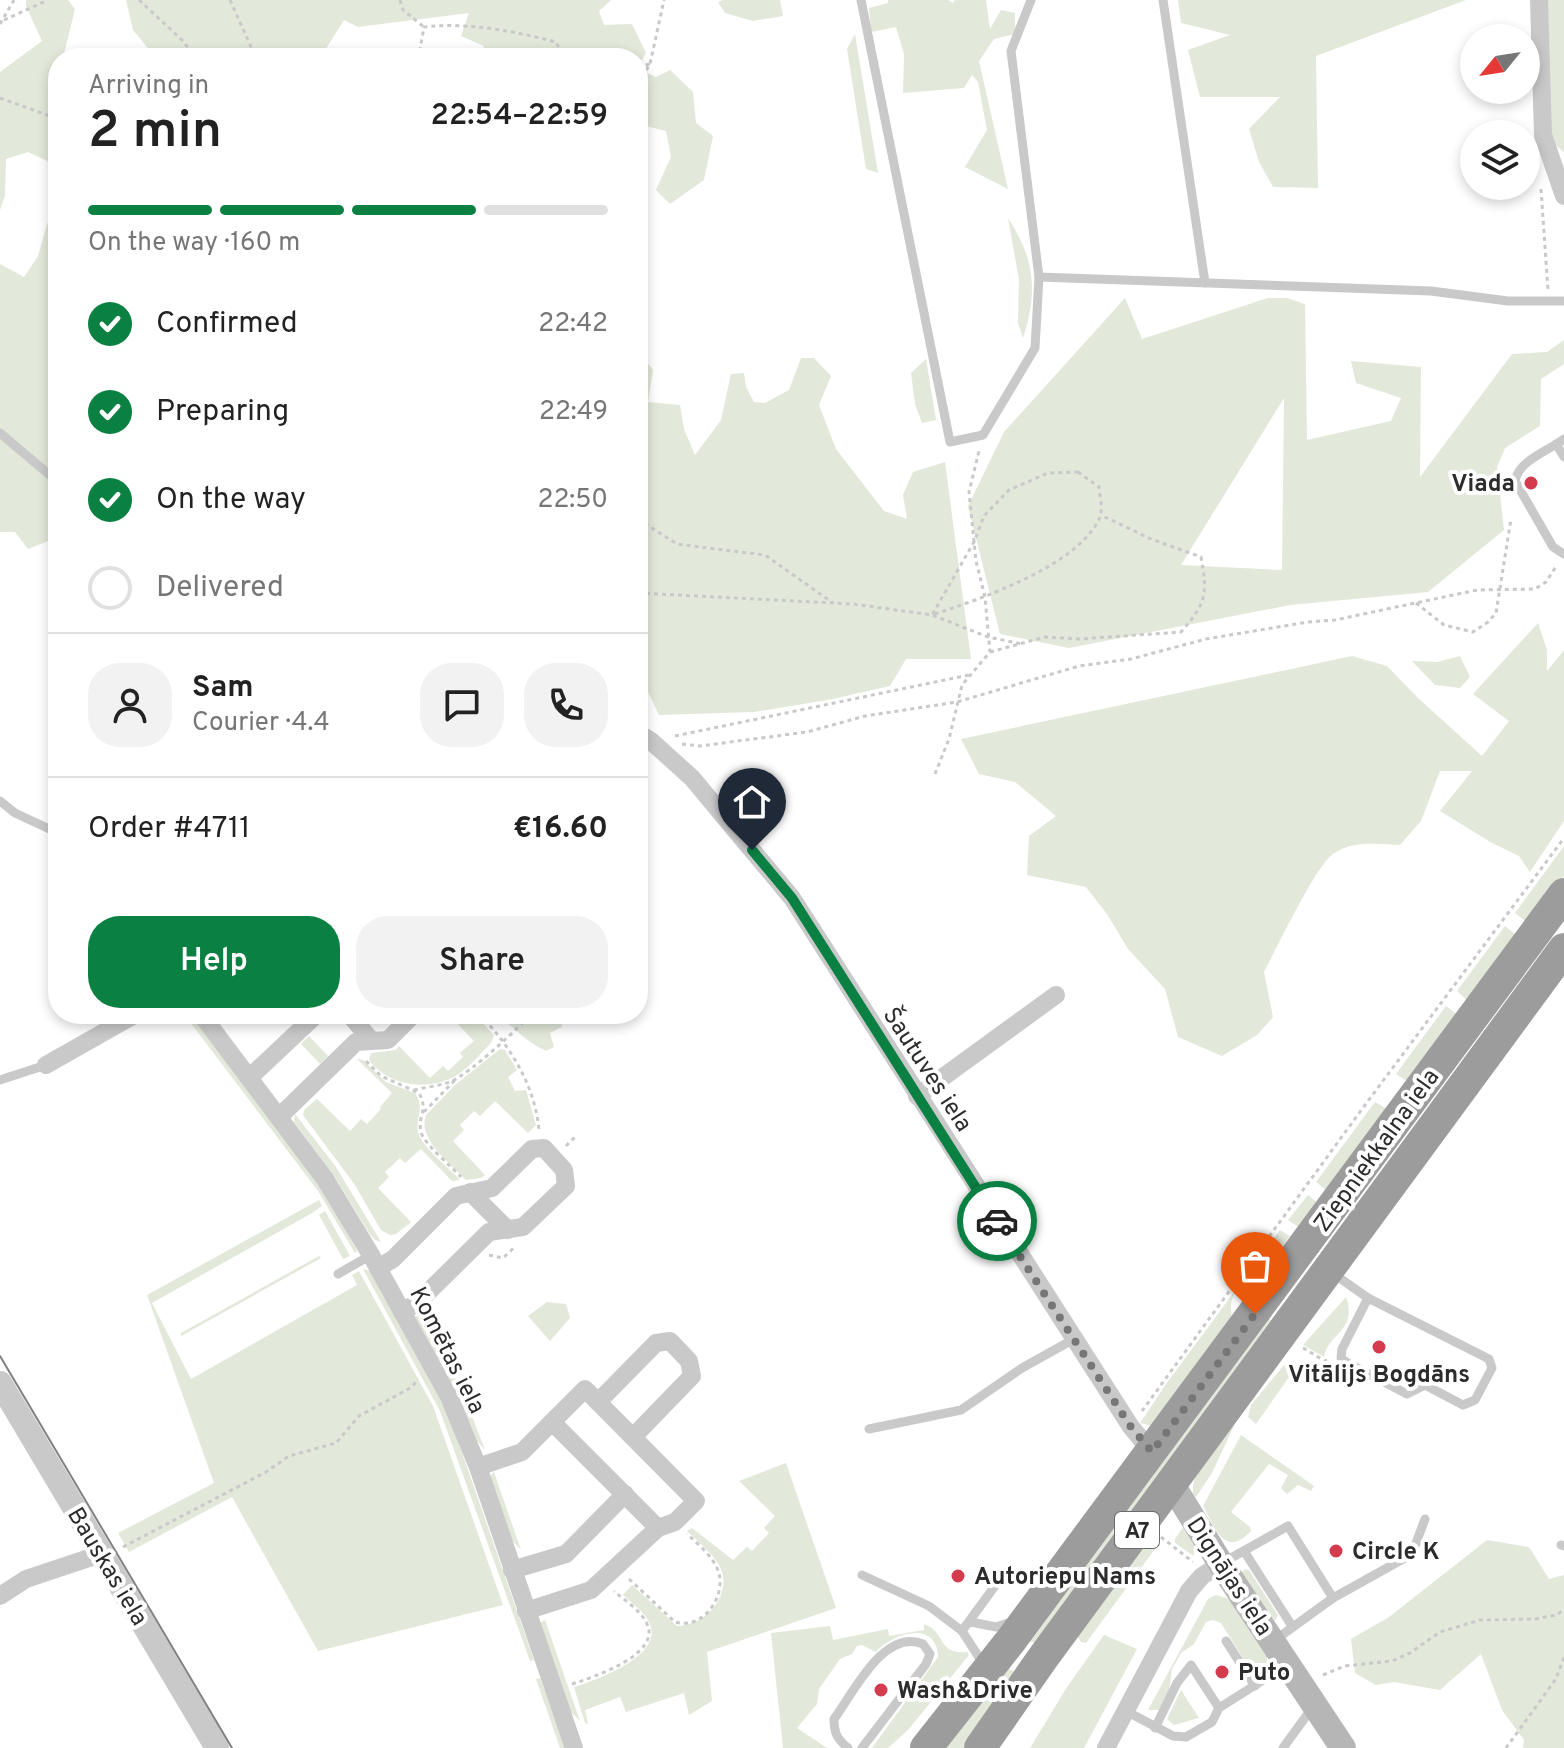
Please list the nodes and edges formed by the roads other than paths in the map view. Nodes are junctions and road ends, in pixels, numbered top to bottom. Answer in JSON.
{"nodes":[{"id":1,"x":861,"y":0,"type":"edge"},
{"id":2,"x":1031,"y":0,"type":"edge"},
{"id":3,"x":1163,"y":0,"type":"edge"},
{"id":4,"x":1539,"y":0,"type":"edge"},
{"id":5,"x":1564,"y":196,"type":"edge"},
{"id":6,"x":1039,"y":277,"type":"junction"},
{"id":7,"x":1205,"y":283,"type":"junction"},
{"id":8,"x":1564,"y":301,"type":"edge"},
{"id":9,"x":0,"y":433,"type":"edge"},
{"id":10,"x":1560,"y":442,"type":"edge"},
{"id":11,"x":1564,"y":457,"type":"edge"},
{"id":12,"x":48,"y":474,"type":"edge"},
{"id":13,"x":1559,"y":552,"type":"edge"},
{"id":14,"x":648,"y":740,"type":"edge"},
{"id":15,"x":0,"y":801,"type":"edge"},
{"id":16,"x":48,"y":828,"type":"edge"},
{"id":17,"x":1564,"y":894,"type":"edge"},
{"id":18,"x":1564,"y":949,"type":"edge"},
{"id":19,"x":1056,"y":995,"type":"dead end"},
{"id":20,"x":118,"y":1024,"type":"edge"},
{"id":21,"x":208,"y":1024,"type":"edge"},
{"id":22,"x":306,"y":1024,"type":"edge"},
{"id":23,"x":354,"y":1024,"type":"edge"},
{"id":24,"x":404,"y":1024,"type":"edge"},
{"id":25,"x":367,"y":1048,"type":"junction"},
{"id":26,"x":46,"y":1065,"type":"joint"},
{"id":27,"x":249,"y":1078,"type":"junction"},
{"id":28,"x":0,"y":1080,"type":"edge"},
{"id":29,"x":917,"y":1096,"type":"junction"},
{"id":30,"x":279,"y":1117,"type":"junction"},
{"id":31,"x":464,"y":1187,"type":"junction"},
{"id":32,"x":508,"y":1230,"type":"junction"},
{"id":33,"x":374,"y":1262,"type":"junction"},
{"id":34,"x":1328,"y":1269,"type":"junction"},
{"id":35,"x":338,"y":1274,"type":"dead end"},
{"id":36,"x":1268,"y":1296,"type":"junction"},
{"id":37,"x":1368,"y":1298,"type":"junction"},
{"id":38,"x":402,"y":1312,"type":"junction"},
{"id":39,"x":1296,"y":1329,"type":"junction"},
{"id":40,"x":1074,"y":1339,"type":"junction"},
{"id":41,"x":0,"y":1383,"type":"edge"},
{"id":42,"x":598,"y":1402,"type":"junction"},
{"id":43,"x":552,"y":1422,"type":"junction"},
{"id":44,"x":869,"y":1429,"type":"dead end"},
{"id":45,"x":633,"y":1437,"type":"junction"},
{"id":46,"x":1152,"y":1452,"type":"junction"},
{"id":47,"x":478,"y":1467,"type":"junction"},
{"id":48,"x":1171,"y":1483,"type":"junction"},
{"id":49,"x":625,"y":1494,"type":"junction"},
{"id":50,"x":1425,"y":1519,"type":"dead end"},
{"id":51,"x":658,"y":1528,"type":"junction"},
{"id":52,"x":101,"y":1554,"type":"junction"},
{"id":53,"x":1223,"y":1563,"type":"junction"},
{"id":54,"x":512,"y":1570,"type":"junction"},
{"id":55,"x":862,"y":1575,"type":"dead end"},
{"id":56,"x":1000,"y":1579,"type":"dead end"},
{"id":57,"x":0,"y":1596,"type":"edge"},
{"id":58,"x":1333,"y":1598,"type":"junction"},
{"id":59,"x":526,"y":1611,"type":"junction"},
{"id":60,"x":971,"y":1622,"type":"junction"},
{"id":61,"x":1020,"y":1627,"type":"junction"},
{"id":62,"x":962,"y":1631,"type":"junction"},
{"id":63,"x":1282,"y":1634,"type":"junction"},
{"id":64,"x":1226,"y":1641,"type":"dead end"},
{"id":65,"x":1042,"y":1659,"type":"junction"},
{"id":66,"x":988,"y":1671,"type":"junction"},
{"id":67,"x":1294,"y":1675,"type":"junction"},
{"id":68,"x":1255,"y":1686,"type":"junction"},
{"id":69,"x":1219,"y":1708,"type":"junction"},
{"id":70,"x":1317,"y":1708,"type":"junction"},
{"id":71,"x":1126,"y":1711,"type":"junction"},
{"id":72,"x":1155,"y":1728,"type":"junction"},
{"id":73,"x":217,"y":1748,"type":"edge"},
{"id":74,"x":574,"y":1748,"type":"edge"},
{"id":75,"x":848,"y":1748,"type":"edge"},
{"id":76,"x":862,"y":1748,"type":"edge"},
{"id":77,"x":926,"y":1748,"type":"edge"},
{"id":78,"x":980,"y":1748,"type":"edge"},
{"id":79,"x":1106,"y":1748,"type":"edge"},
{"id":80,"x":1283,"y":1748,"type":"edge"},
{"id":81,"x":1343,"y":1748,"type":"edge"}],
"edges":[{"from":1,"to":6,"type":"lane"},
{"from":2,"to":6,"type":"lane"},
{"from":3,"to":7,"type":"lane"},
{"from":4,"to":5,"type":"street"},
{"from":6,"to":7,"type":"lane"},
{"from":7,"to":8,"type":"lane"},
{"from":9,"to":12,"type":"lane"},
{"from":10,"to":11,"type":"lane"},
{"from":10,"to":13,"type":"lane"},
{"from":14,"to":29,"type":"street","name":"Šautuves iela"},
{"from":15,"to":16,"type":"lane"},
{"from":17,"to":36,"type":"highway","name":"Ziepniekkalna iela","number":"A7"},
{"from":18,"to":34,"type":"highway","name":"Ziepniekkalna iela","number":"A7"},
{"from":19,"to":29,"type":"street"},
{"from":20,"to":26,"type":"street"},
{"from":21,"to":27,"type":"street","name":"Komētas iela"},
{"from":22,"to":27,"type":"street"},
{"from":23,"to":25,"type":"street"},
{"from":24,"to":25,"type":"street"},
{"from":25,"to":30,"type":"street"},
{"from":26,"to":28,"type":"lane"},
{"from":27,"to":30,"type":"street","name":"Komētas iela"},
{"from":29,"to":40,"type":"street","name":"Šautuves iela"},
{"from":30,"to":33,"type":"street","name":"Komētas iela"},
{"from":31,"to":32,"type":"street"},
{"from":31,"to":32,"type":"street"},
{"from":31,"to":33,"type":"street"},
{"from":32,"to":38,"type":"street"},
{"from":33,"to":35,"type":"lane"},
{"from":33,"to":38,"type":"street","name":"Komētas iela"},
{"from":34,"to":37,"type":"lane"},
{"from":34,"to":39,"type":"highway","name":"Ziepniekkalna iela","number":"A7"},
{"from":36,"to":39,"type":"highway"},
{"from":36,"to":46,"type":"highway","name":"Ziepniekkalna iela","number":"A7"},
{"from":37,"to":37,"type":"lane"},
{"from":38,"to":47,"type":"street","name":"Komētas iela"},
{"from":39,"to":48,"type":"highway","name":"Ziepniekkalna iela","number":"A7"},
{"from":40,"to":44,"type":"lane"},
{"from":40,"to":46,"type":"street","name":"Šautuves iela"},
{"from":41,"to":52,"type":"street","name":"Bauskas iela"},
{"from":42,"to":43,"type":"street"},
{"from":42,"to":45,"type":"street"},
{"from":42,"to":45,"type":"street"},
{"from":43,"to":47,"type":"street"},
{"from":43,"to":49,"type":"street"},
{"from":45,"to":51,"type":"street"},
{"from":46,"to":61,"type":"highway","name":"Ziepniekkalna iela","number":"A7"},
{"from":47,"to":54,"type":"street","name":"Komētas iela"},
{"from":48,"to":53,"type":"main road","name":"Dignājas iela"},
{"from":48,"to":65,"type":"highway","name":"Ziepniekkalna iela","number":"A7"},
{"from":49,"to":51,"type":"street"},
{"from":49,"to":54,"type":"street"},
{"from":50,"to":58,"type":"lane"},
{"from":51,"to":59,"type":"street"},
{"from":52,"to":57,"type":"street"},
{"from":52,"to":73,"type":"street","name":"Bauskas iela"},
{"from":53,"to":58,"type":"lane"},
{"from":53,"to":63,"type":"main road","name":"Dignājas iela"},
{"from":53,"to":71,"type":"street"},
{"from":54,"to":59,"type":"street","name":"Komētas iela"},
{"from":55,"to":62,"type":"lane"},
{"from":56,"to":60,"type":"lane"},
{"from":58,"to":63,"type":"lane"},
{"from":59,"to":74,"type":"street","name":"Komētas iela"},
{"from":60,"to":61,"type":"lane"},
{"from":60,"to":62,"type":"lane"},
{"from":61,"to":65,"type":"highway"},
{"from":61,"to":66,"type":"highway","name":"Ziepniekkalna iela","number":"A7"},
{"from":62,"to":66,"type":"lane"},
{"from":63,"to":67,"type":"main road","name":"Dignājas iela"},
{"from":64,"to":68,"type":"lane"},
{"from":65,"to":78,"type":"highway","name":"Ziepniekkalna iela","number":"A7"},
{"from":66,"to":77,"type":"highway","name":"Ziepniekkalna iela","number":"A7"},
{"from":67,"to":68,"type":"lane"},
{"from":67,"to":70,"type":"main road","name":"Dignājas iela"},
{"from":68,"to":69,"type":"lane"},
{"from":69,"to":72,"type":"lane"},
{"from":69,"to":72,"type":"lane"},
{"from":70,"to":80,"type":"lane"},
{"from":70,"to":81,"type":"main road","name":"Dignājas iela"},
{"from":71,"to":72,"type":"lane"},
{"from":71,"to":79,"type":"street"},
{"from":75,"to":76,"type":"lane"}]}
